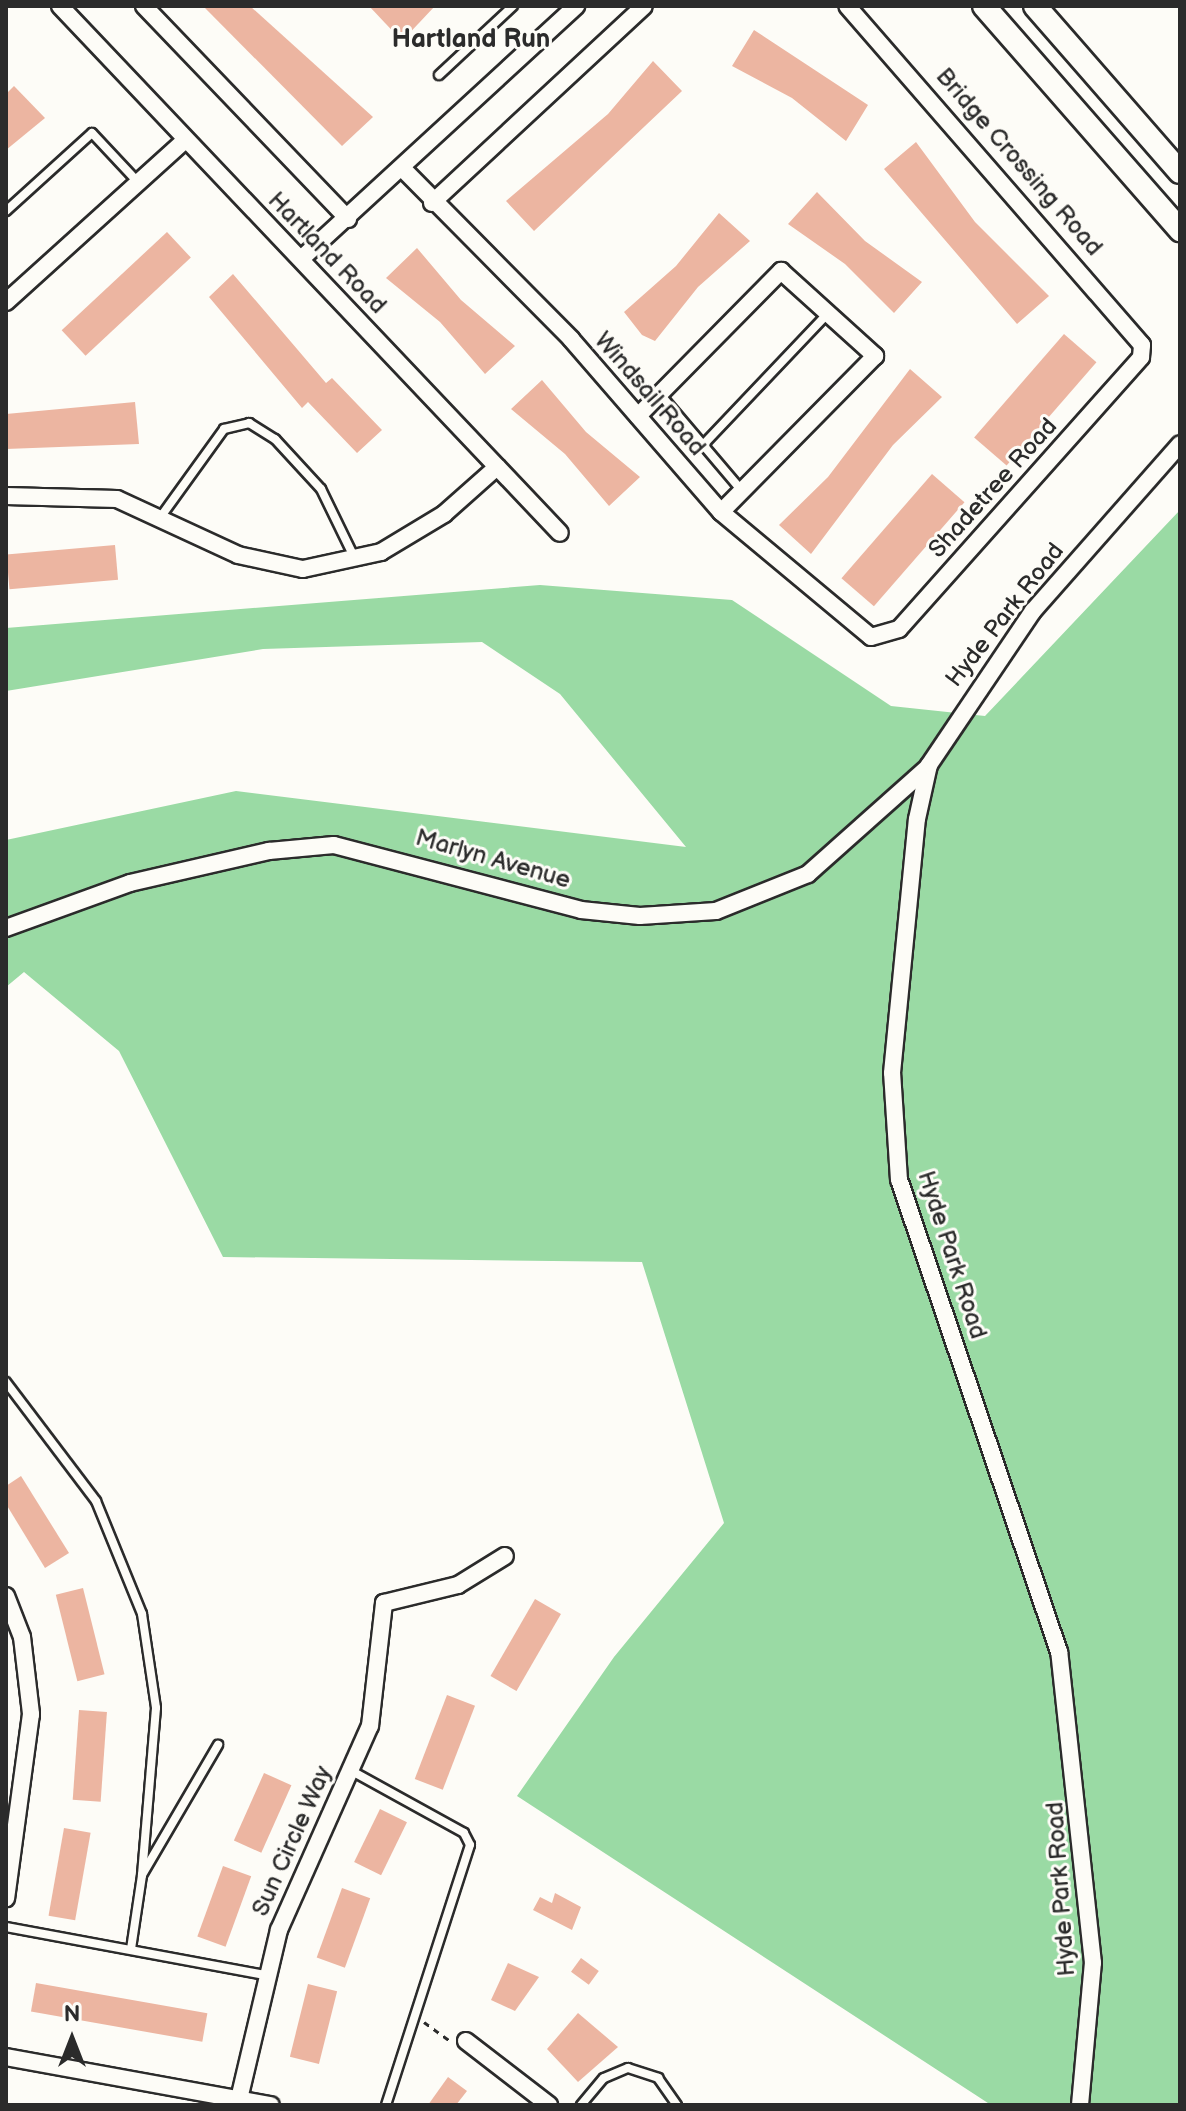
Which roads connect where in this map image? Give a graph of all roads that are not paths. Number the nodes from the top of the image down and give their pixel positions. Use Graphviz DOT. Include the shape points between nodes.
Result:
graph roads {
  1 [pos="60,6"];
  2 [pos="144,6"];
  3 [pos="513,6"];
  4 [pos="576,6"];
  5 [pos="847,6"];
  6 [pos="984,6"];
  7 [pos="1035,6"];
  8 [pos="632,9"];
  9 [pos="439,75"];
  10 [pos="185,140"];
  11 [pos="404,170"];
  12 [pos="1180,172"];
  13 [pos="136,180"];
  14 [pos="432,203"];
  15 [pos="6,211"];
  16 [pos="348,219"];
  17 [pos="1180,230"];
  18 [pos="301,259"];
  19 [pos="6,302"];
  20 [pos="828,313"];
  21 [pos="1141,357"];
  22 [pos="659,393"];
  23 [pos="638,416"];
  24 [pos="1180,444"];
  25 [pos="702,446"];
  26 [pos="497,467"];
  27 [pos="743,491"];
  28 [pos="6,496"];
  29 [pos="721,512"];
  30 [pos="162,515"];
  31 [pos="560,533"];
  32 [pos="355,559"];
  33 [pos="871,637"];
  34 [pos="929,765"];
  35 [pos="6,928"];
  36 [pos="6,1382"];
  37 [pos="505,1556"];
  38 [pos="6,1596"];
  39 [pos="218,1745"];
  40 [pos="349,1770"];
  41 [pos="142,1875"];
  42 [pos="6,1898"];
  43 [pos="6,1927"];
  44 [pos="131,1949"];
  45 [pos="264,1975"];
  46 [pos="466,2041"];
  47 [pos="6,2057"];
  48 [pos="239,2099"];
  49 [pos="271,2105"];
  50 [pos="386,2105"];
  51 [pos="549,2105"];
  52 [pos="581,2105"];
  53 [pos="677,2105"];
  54 [pos="1080,2105"];
  1 -- 10 [label="street, Hartland Road"];
  2 -- 16 [label="street"];
  3 -- 9 [label="lane"];
  4 -- 11 [label="street"];
  5 -- 21 [label="street, Bridge Crossing Road" via="1118,312"];
  6 -- 17 [label="main road"];
  7 -- 12 [label="main road"];
  8 -- 14 [label="street"];
  10 -- 13 [label="street"];
  10 -- 18 [label="street, Hartland Road"];
  11 -- 14 [label="street, Windsail Road"];
  11 -- 16 [label="street"];
  13 -- 15 [label="lane" via="92,133"];
  13 -- 19 [label="street"];
  14 -- 23 [label="street, Windsail Road"];
  16 -- 18 [label="street"];
  18 -- 26 [label="street, Hartland Road"];
  20 -- 22 [label="street" via="781,271"];
  20 -- 25 [label="lane"];
  20 -- 27 [label="street" via="875,356"];
  21 -- 33 [label="street, Shadetree Road" via="899,629"];
  22 -- 23 [label="street"];
  22 -- 25 [label="lane"];
  23 -- 29 [label="street, Windsail Road"];
  24 -- 34 [label="street, Hyde Park Road" via="1033,611"];
  25 -- 27 [label="lane"];
  26 -- 31 [label="street, Hartland Road"];
  26 -- 32 [label="street" via="444,514 381,552"];
  27 -- 29 [label="street"];
  28 -- 30 [label="street" via="89,494"];
  29 -- 33 [label="street, Windsail Road"];
  30 -- 32 [label="street" via="270,565 303,569"];
  30 -- 32 [label="lane" via="224,429 249,423 275,439 321,489"];
  34 -- 35 [label="street, Marlyn Avenue" via="808,874 716,911 640,916 581,910 334,845 269,851 130,883"];
  34 -- 54 [label="street, Hyde Park Road" via="914,842 891,1118 916,1235 1059,1652 1090,1897 1091,2010"];
  36 -- 41 [label="lane" via="96,1501 142,1614 156,1708"];
  37 -- 40 [label="street, Sun Circle Way" via="458,1585 384,1603 377,1698"];
  38 -- 42 [label="street" via="22,1637 31,1714"];
  39 -- 41 [label="lane"];
  40 -- 45 [label="street, Sun Circle Way"];
  40 -- 50 [label="lane" via="464,1833 470,1845"];
  41 -- 44 [label="lane"];
  43 -- 44 [label="lane"];
  44 -- 45 [label="lane"];
  45 -- 48 [label="street, Sun Circle Way"];
  46 -- 51 [label="street"];
  47 -- 48 [label="street"];
  48 -- 49 [label="street"];
  52 -- 53 [label="lane" via="604,2078 628,2068 658,2078"];
}
